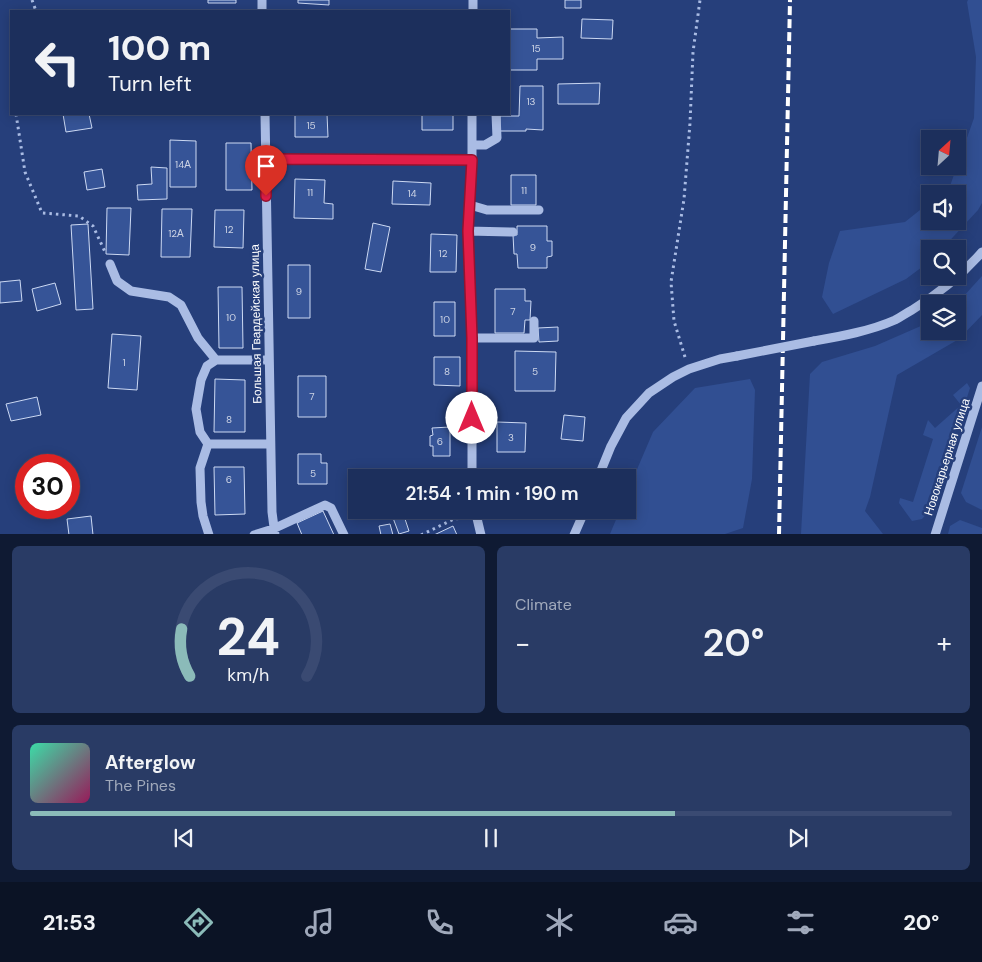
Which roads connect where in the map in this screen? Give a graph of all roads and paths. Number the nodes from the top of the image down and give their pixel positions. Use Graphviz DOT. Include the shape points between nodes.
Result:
graph roads {
  1 [pos="700,0"];
  2 [pos="16,115"];
  3 [pos="265,115"];
  4 [pos="472,115"];
  5 [pos="496,115"];
  6 [pos="472,145"];
  7 [pos="266,159"];
  8 [pos="472,160"];
  9 [pos="470,205"];
  10 [pos="539,210"];
  11 [pos="468,231"];
  12 [pos="513,232"];
  13 [pos="982,252"];
  14 [pos="110,264"];
  15 [pos="534,321"];
  16 [pos="472,338"];
  17 [pos="685,358"];
  18 [pos="216,360"];
  19 [pos="269,360"];
  20 [pos="982,386"];
  21 [pos="208,444"];
  22 [pos="270,444"];
  23 [pos="472,469"];
  24 [pos="602,469"];
  25 [pos="454,519"];
  26 [pos="477,519"];
  27 [pos="580,519"];
  28 [pos="274,532"];
  29 [pos="209,534"];
  30 [pos="254,534"];
  31 [pos="344,534"];
  32 [pos="421,534"];
  33 [pos="481,534"];
  34 [pos="574,534"];
  35 [pos="935,534"];
  1 -- 17 [label="path" via="684,199 671,282 674,321"];
  2 -- 14 [label="path" via="25,172 42,213 79,216 93,226"];
  3 -- 7 [label="street, Большая Гвардейская улица"];
  4 -- 6 [label="street"];
  5 -- 6 [label="street" via="497,138 485,145"];
  6 -- 8 [label="street"];
  7 -- 8 [label="street"];
  7 -- 19 [label="street, Большая Гвардейская улица"];
  8 -- 9 [label="street"];
  9 -- 10 [label="street" via="487,210"];
  9 -- 11 [label="street"];
  11 -- 12 [label="street"];
  11 -- 16 [label="street"];
  13 -- 24 [label="street, bridge" via="952,282 896,320 856,333 720,359 673,377 649,393 626,418"];
  14 -- 18 [label="street" via="117,281 131,291 169,297 181,305 198,338"];
  15 -- 16 [label="street" via="534,338"];
  16 -- 23 [label="street"];
  18 -- 19 [label="street"];
  18 -- 21 [label="street" via="207,366 201,380 196,409 200,432"];
  19 -- 22 [label="street, Большая Гвардейская улица"];
  20 -- 35 [label="street, Новокарьерная улица"];
  21 -- 22 [label="street"];
  21 -- 29 [label="street" via="200,468 201,502"];
  22 -- 28 [label="street, Большая Гвардейская улица"];
  25 -- 32 [label="path"];
  26 -- 33 [label="street"];
  27 -- 34 [label="street"];
  28 -- 30 [label="street"];
  28 -- 31 [label="street" via="326,505 331,508"];
}
